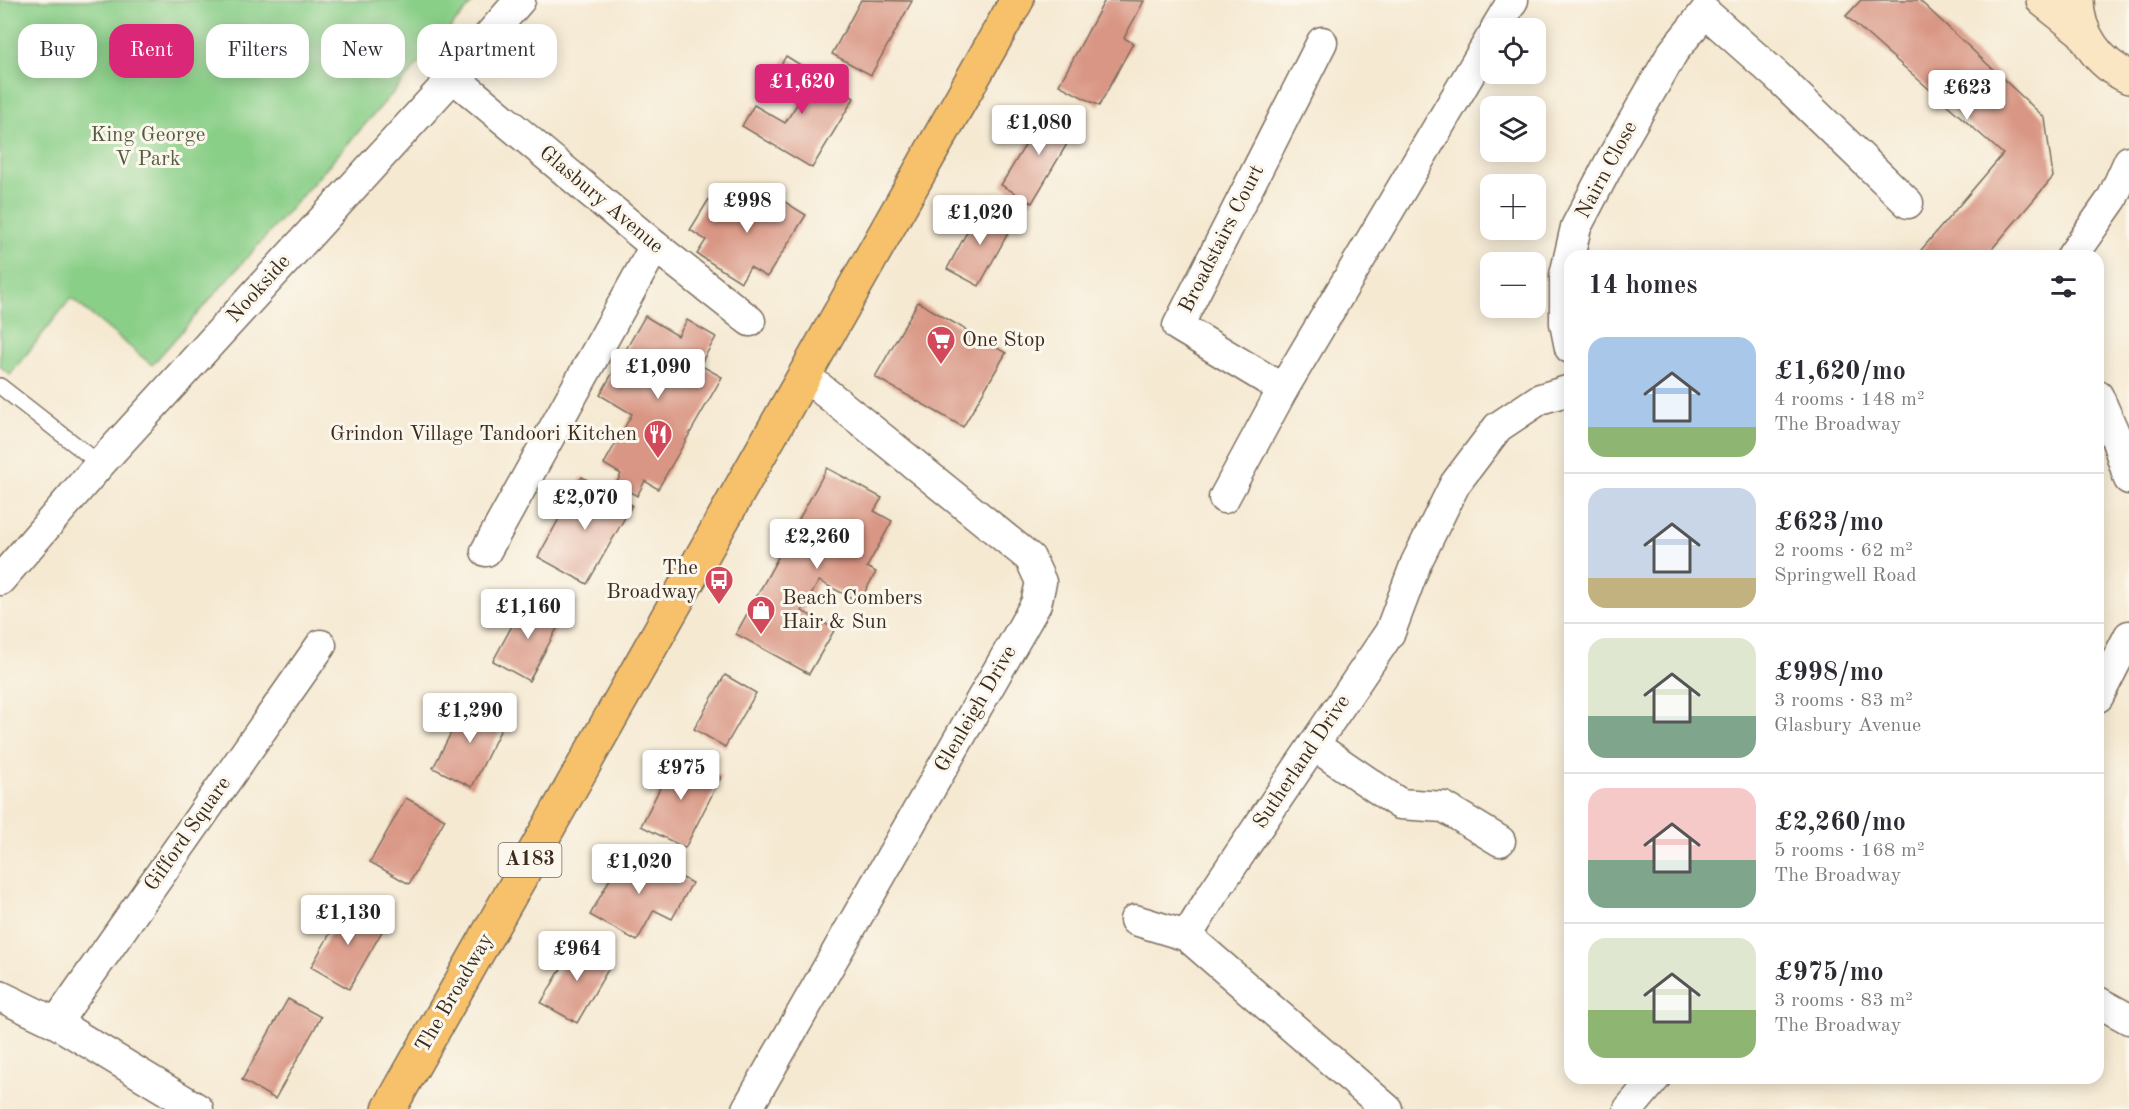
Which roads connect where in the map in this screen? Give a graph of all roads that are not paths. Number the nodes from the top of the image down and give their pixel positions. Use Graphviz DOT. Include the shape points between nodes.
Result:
graph roads {
  1 [pos="520,0"];
  2 [pos="1017,0"];
  3 [pos="1513,0"];
  4 [pos="2043,0"];
  5 [pos="2077,0"];
  6 [pos="1699,6"];
  7 [pos="1502,18"];
  8 [pos="499,24"];
  9 [pos="2083,32"];
  10 [pos="1322,42"];
  11 [pos="1480,57"];
  12 [pos="2129,77"];
  13 [pos="451,78"];
  14 [pos="455,78"];
  15 [pos="2129,161"];
  16 [pos="1908,203"];
  17 [pos="655,246"];
  18 [pos="1570,250"];
  19 [pos="2076,250"];
  20 [pos="750,321"];
  21 [pos="804,375"];
  22 [pos="0,386"];
  23 [pos="1283,389"];
  24 [pos="1564,392"];
  25 [pos="2104,410"];
  26 [pos="100,464"];
  27 [pos="2129,478"];
  28 [pos="1224,498"];
  29 [pos="486,551"];
  30 [pos="3,570"];
  31 [pos="2129,636"];
  32 [pos="321,645"];
  33 [pos="2104,685"];
  34 [pos="1314,746"];
  35 [pos="1500,842"];
  36 [pos="1136,920"];
  37 [pos="1187,936"];
  38 [pos="0,996"];
  39 [pos="2104,1005"];
  40 [pos="2129,1019"];
  41 [pos="56,1023"];
  42 [pos="1650,1084"];
  43 [pos="198,1109"];
  44 [pos="389,1109"];
  45 [pos="747,1109"];
  46 [pos="1387,1109"];
  47 [pos="1629,1109"];
  1 -- 8 [label="street, Nookside"];
  2 -- 21 [label="main road, The Broadway / A183"];
  3 -- 7 [label="street"];
  4 -- 9 [label="main road"];
  5 -- 9 [label="main road"];
  6 -- 16 [label="street, Nairn Close"];
  6 -- 18 [label="street, Nairn Close" via="1611,160 1576,227"];
  9 -- 12 [label="main road" via="2097,55"];
  10 -- 23 [label="street, Broadstairs Court" via="1178,326"];
  11 -- 23 [label="street"];
  13 -- 26 [label="street, Nookside"];
  14 -- 17 [label="street, Glasbury Avenue"];
  15 -- 19 [label="street" via="2112,199"];
  17 -- 20 [label="street, Glasbury Avenue"];
  17 -- 29 [label="street"];
  21 -- 44 [label="main road, The Broadway / A183"];
  21 -- 45 [label="street, Glenleigh Drive" via="1030,558 1041,582 1036,604"];
  22 -- 26 [label="lane"];
  23 -- 28 [label="street"];
  24 -- 34 [label="street, Sutherland Drive" via="1540,399 1498,427 1455,484 1416,563 1390,632"];
  25 -- 27 [label="street"];
  26 -- 30 [label="street, Nookside"];
  31 -- 33 [label="street"];
  32 -- 41 [label="street, Gifford Square"];
  34 -- 35 [label="street" via="1401,804 1444,807"];
  34 -- 37 [label="street, Sutherland Drive"];
  36 -- 37 [label="street"];
  37 -- 46 [label="street"];
  38 -- 41 [label="street"];
  39 -- 40 [label="street"];
  41 -- 43 [label="street"];
  42 -- 47 [label="street"];
}
